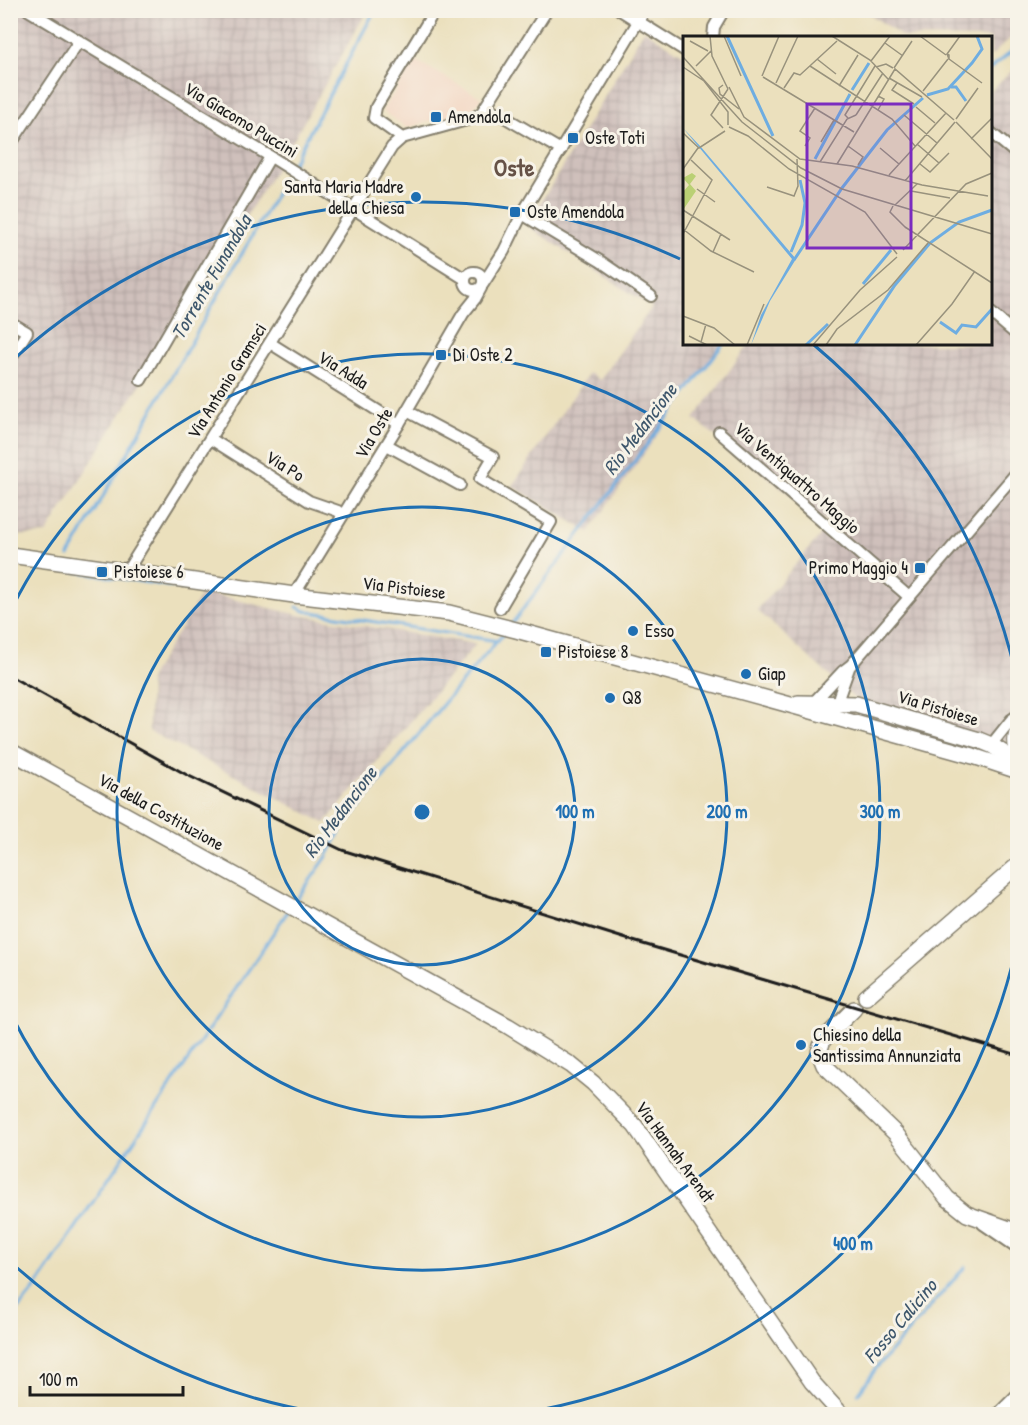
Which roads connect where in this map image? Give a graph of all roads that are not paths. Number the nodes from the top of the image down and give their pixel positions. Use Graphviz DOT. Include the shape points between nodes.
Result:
graph roads {
  1 [pos="435,10"];
  2 [pos="547,10"];
  3 [pos="620,10"];
  4 [pos="645,10"];
  5 [pos="724,10"];
  6 [pos="29,11"];
  7 [pos="638,22"];
  8 [pos="713,36"];
  9 [pos="79,41"];
  10 [pos="683,49"];
  11 [pos="487,106"];
  12 [pos="992,134"];
  13 [pos="402,138"];
  14 [pos="10,145"];
  15 [pos="561,150"];
  16 [pos="1017,155"];
  17 [pos="273,159"];
  18 [pos="354,209"];
  19 [pos="522,214"];
  20 [pos="509,238"];
  21 [pos="470,275"];
  22 [pos="482,286"];
  23 [pos="651,297"];
  24 [pos="992,314"];
  25 [pos="10,322"];
  26 [pos="1017,336"];
  27 [pos="270,343"];
  28 [pos="10,359"];
  29 [pos="141,380"];
  30 [pos="407,411"];
  31 [pos="399,424"];
  32 [pos="719,432"];
  33 [pos="211,439"];
  34 [pos="387,444"];
  35 [pos="1017,471"];
  36 [pos="460,485"];
  37 [pos="342,516"];
  38 [pos="10,555"];
  39 [pos="127,570"];
  40 [pos="294,595"];
  41 [pos="908,596"];
  42 [pos="500,608"];
  43 [pos="850,665"];
  44 [pos="783,703"];
  45 [pos="813,703"];
  46 [pos="843,705"];
  47 [pos="1017,715"];
  48 [pos="848,722"];
  49 [pos="1017,723"];
  50 [pos="991,745"];
  51 [pos="10,751"];
  52 [pos="973,756"];
  53 [pos="1017,760"];
  54 [pos="1017,771"];
  55 [pos="1017,865"];
  56 [pos="287,903"];
  57 [pos="867,997"];
  58 [pos="854,1009"];
  59 [pos="967,1214"];
  60 [pos="1017,1232"];
  61 [pos="1017,1248"];
  62 [pos="1017,1398"];
  63 [pos="841,1414"];
  64 [pos="1002,1414"];
  1 -- 13 [label="street" via="376,107 374,118"];
  2 -- 11 [label="street"];
  3 -- 7 [label="street"];
  4 -- 7 [label="street, Via Oste"];
  5 -- 8 [label="street"];
  6 -- 9 [label="street, Via Giacomo Puccini"];
  7 -- 10 [label="street"];
  7 -- 15 [label="street, Via Oste"];
  9 -- 14 [label="street"];
  9 -- 17 [label="street, Via Giacomo Puccini"];
  11 -- 13 [label="street" via="474,118"];
  11 -- 15 [label="street"];
  12 -- 16 [label="street"];
  13 -- 18 [label="street, Via Antonio Gramsci"];
  15 -- 19 [label="street, Via Oste"];
  17 -- 18 [label="street, Via Giacomo Puccini"];
  17 -- 29 [label="street"];
  18 -- 21 [label="street, Via Giacomo Puccini"];
  18 -- 27 [label="street, Via Antonio Gramsci"];
  19 -- 20 [label="street, Via Oste"];
  19 -- 23 [label="street"];
  20 -- 21 [label="street, Via Oste" via="488,264"];
  20 -- 22 [label="street, Via Oste"];
  21 -- 22 [label="street" via="482,276"];
  21 -- 22 [label="street" via="465,285 469,289 475,291"];
  22 -- 30 [label="street, Via Oste"];
  24 -- 26 [label="street"];
  25 -- 28 [label="street" via="27,332"];
  27 -- 31 [label="street, Via Adda"];
  27 -- 33 [label="street, Via Antonio Gramsci"];
  30 -- 31 [label="street, Via Oste"];
  30 -- 42 [label="street" via="493,457 480,479 551,522"];
  31 -- 34 [label="street, Via Oste"];
  32 -- 41 [label="street, Via Ventiquattro Maggio"];
  33 -- 37 [label="street, Via Po" via="309,501"];
  33 -- 39 [label="street, Via Antonio Gramsci"];
  34 -- 36 [label="street"];
  34 -- 37 [label="street, Via Oste"];
  35 -- 41 [label="street"];
  37 -- 40 [label="street, Via Oste"];
  38 -- 39 [label="street, Via Pistoiese"];
  39 -- 40 [label="street, Via Pistoiese"];
  40 -- 44 [label="street, Via Pistoiese" via="449,613"];
  41 -- 43 [label="street"];
  43 -- 45 [label="street"];
  43 -- 46 [label="street" via="839,696"];
  44 -- 45 [label="street, Via Pistoiese"];
  44 -- 48 [label="street, Via Pistoiese"];
  45 -- 46 [label="street, Via Pistoiese"];
  46 -- 48 [label="street" via="842,714"];
  46 -- 50 [label="street, Via Pistoiese" via="856,704"];
  47 -- 50 [label="street"];
  48 -- 52 [label="street, Via Pistoiese"];
  49 -- 53 [label="street" via="1012,746"];
  50 -- 52 [label="street" via="985,755"];
  50 -- 53 [label="street, Via Pistoiese"];
  51 -- 56 [label="street, Via della Costituzione"];
  52 -- 54 [label="street, Via Pistoiese"];
  55 -- 57 [label="street"];
  56 -- 63 [label="street, Via Hannah Arendt" via="544,1048 607,1096 636,1126 812,1382"];
  58 -- 59 [label="street" via="823,1040 819,1052 824,1065 896,1134 947,1198"];
  59 -- 60 [label="street"];
  59 -- 61 [label="street"];
  62 -- 64 [label="main road"];
}
